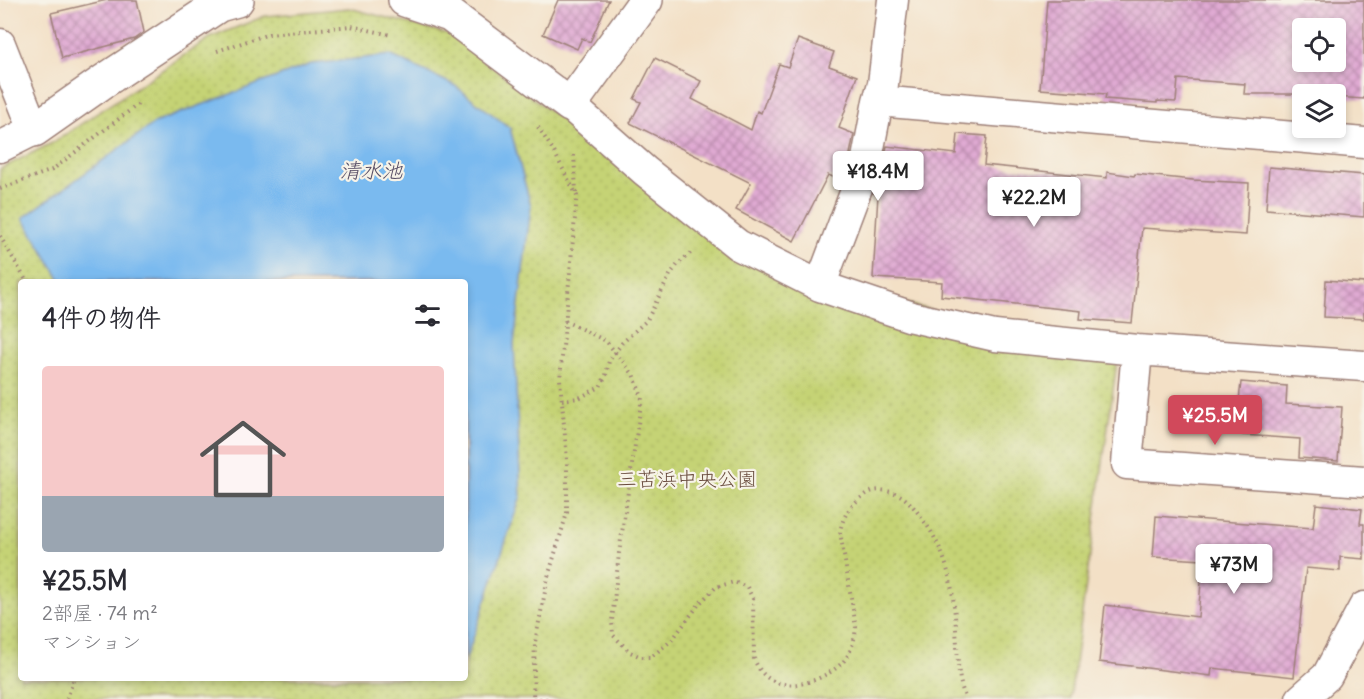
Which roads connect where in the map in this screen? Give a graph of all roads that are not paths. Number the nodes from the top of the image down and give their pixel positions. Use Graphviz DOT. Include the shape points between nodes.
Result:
graph roads {
  1 [pos="405,0"];
  2 [pos="646,0"];
  3 [pos="893,0"];
  4 [pos="225,2"];
  5 [pos="0,44"];
  6 [pos="878,101"];
  7 [pos="570,105"];
  8 [pos="34,130"];
  9 [pos="1364,143"];
  10 [pos="0,147"];
  11 [pos="820,286"];
  12 [pos="1137,350"];
  13 [pos="1364,366"];
  14 [pos="1364,481"];
  15 [pos="1364,607"];
  16 [pos="1301,699"];
  1 -- 7 [label="street" via="450,15"];
  2 -- 7 [label="street"];
  3 -- 6 [label="street"];
  4 -- 8 [label="street"];
  5 -- 8 [label="street"];
  6 -- 9 [label="street"];
  6 -- 11 [label="street" via="866,164"];
  7 -- 11 [label="street" via="738,245"];
  8 -- 10 [label="street"];
  11 -- 12 [label="street" via="912,316 995,336"];
  12 -- 13 [label="street"];
  12 -- 14 [label="street" via="1127,464"];
  15 -- 16 [label="street" via="1327,676"];
}
